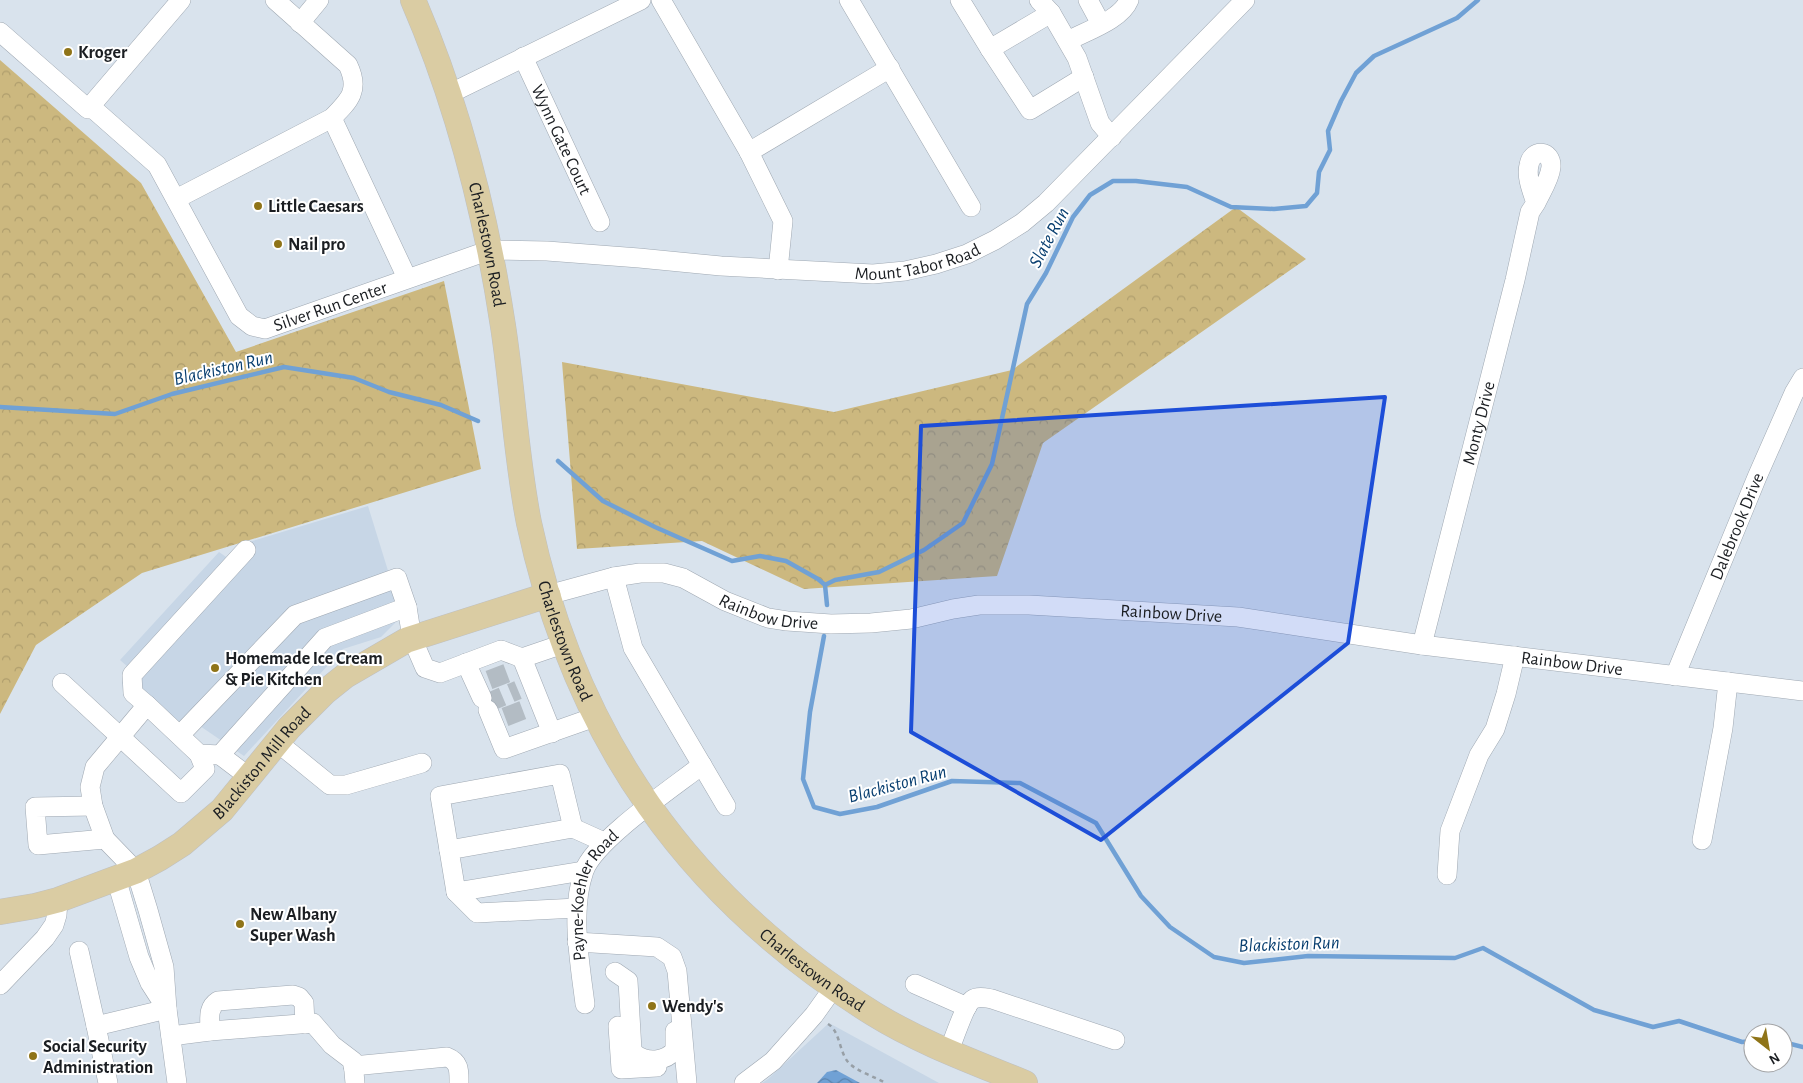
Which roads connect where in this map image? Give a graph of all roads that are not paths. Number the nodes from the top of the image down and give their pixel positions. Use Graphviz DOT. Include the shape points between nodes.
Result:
graph roads {
  1 [pos="181,0"];
  2 [pos="276,0"];
  3 [pos="319,0"];
  4 [pos="413,0"];
  5 [pos="641,0"];
  6 [pos="662,0"];
  7 [pos="849,0"];
  8 [pos="960,0"];
  9 [pos="1088,0"];
  10 [pos="1129,0"];
  11 [pos="1245,0"];
  12 [pos="1045,7"];
  13 [pos="300,23"];
  14 [pos="1102,24"];
  15 [pos="0,32"];
  16 [pos="1068,42"];
  17 [pos="990,49"];
  18 [pos="523,57"];
  19 [pos="890,68"];
  20 [pos="1084,77"];
  21 [pos="449,94"];
  22 [pos="89,107"];
  23 [pos="332,118"];
  24 [pos="1112,137"];
  25 [pos="749,152"];
  26 [pos="176,199"];
  27 [pos="1536,203"];
  28 [pos="971,207"];
  29 [pos="600,222"];
  30 [pos="490,250"];
  31 [pos="778,270"];
  32 [pos="406,278"];
  33 [pos="1803,378"];
  34 [pos="246,550"];
  35 [pos="614,577"];
  36 [pos="548,594"];
  37 [pos="407,608"];
  38 [pos="412,638"];
  39 [pos="563,644"];
  40 [pos="1422,645"];
  41 [pos="1515,656"];
  42 [pos="466,663"];
  43 [pos="521,674"];
  44 [pos="1675,676"];
  45 [pos="1728,682"];
  46 [pos="62,683"];
  47 [pos="1803,692"];
  48 [pos="147,705"];
  49 [pos="595,717"];
  50 [pos="552,733"];
  51 [pos="180,735"];
  52 [pos="119,738"];
  53 [pos="277,742"];
  54 [pos="199,754"];
  55 [pos="220,755"];
  56 [pos="422,763"];
  57 [pos="702,765"];
  58 [pos="249,777"];
  59 [pos="93,806"];
  60 [pos="649,806"];
  61 [pos="726,806"];
  62 [pos="573,828"];
  63 [pos="105,839"];
  64 [pos="1702,840"];
  65 [pos="604,842"];
  66 [pos="449,850"];
  67 [pos="583,872"];
  68 [pos="126,874"];
  69 [pos="1447,875"];
  70 [pos="456,892"];
  71 [pos="58,900"];
  72 [pos="577,908"];
  73 [pos="0,912"];
  74 [pos="577,942"];
  75 [pos="615,943"];
  76 [pos="79,951"];
  77 [pos="677,971"];
  78 [pos="615,972"];
  79 [pos="915,984"];
  80 [pos="0,985"];
  81 [pos="834,987"];
  82 [pos="585,1004"];
  83 [pos="967,1007"];
  84 [pos="167,1009"];
  85 [pos="305,1024"];
  86 [pos="96,1026"];
  87 [pos="210,1031"];
  88 [pos="171,1036"];
  89 [pos="1115,1040"];
  90 [pos="949,1052"];
  91 [pos="686,1074"];
  92 [pos="354,1075"];
  93 [pos="108,1083"];
  94 [pos="177,1083"];
  95 [pos="458,1083"];
  96 [pos="744,1083"];
  97 [pos="1025,1083"];
  1 -- 22 [label="street"];
  2 -- 13 [label="street"];
  3 -- 13 [label="street"];
  4 -- 21 [label="main road, Charlestown Road"];
  5 -- 18 [label="street"];
  6 -- 25 [label="street"];
  7 -- 19 [label="street"];
  8 -- 17 [label="street"];
  9 -- 14 [label="street"];
  10 -- 14 [label="street" via="1120,14"];
  11 -- 24 [label="street, Mount Tabor Road"];
  12 -- 16 [label="street"];
  12 -- 17 [label="street"];
  13 -- 23 [label="street" via="348,65 354,78 354,91"];
  14 -- 16 [label="street"];
  15 -- 22 [label="street, Silver Run Center"];
  16 -- 20 [label="street"];
  17 -- 20 [label="street" via="1030,110"];
  18 -- 21 [label="street"];
  18 -- 29 [label="street, Wynn Gate Court"];
  19 -- 25 [label="street"];
  19 -- 28 [label="street"];
  20 -- 24 [label="street" via="1100,123"];
  21 -- 30 [label="main road, Charlestown Road" via="468,156"];
  22 -- 26 [label="street, Silver Run Center" via="157,165"];
  23 -- 26 [label="street"];
  23 -- 32 [label="street, Silver Run Center"];
  24 -- 31 [label="street, Mount Tabor Road" via="1022,223 967,254 905,271 873,274"];
  25 -- 31 [label="street" via="783,221"];
  26 -- 32 [label="street, Silver Run Center" via="239,316 252,326 265,330"];
  27 -- 40 [label="street, Monty Drive" via="1530,212"];
  30 -- 31 [label="street, Mount Tabor Road" via="547,251"];
  30 -- 32 [label="street, Silver Run Center"];
  30 -- 36 [label="main road, Charlestown Road" via="504,327 529,524"];
  33 -- 44 [label="street, Dalebrook Drive" via="1757,477"];
  34 -- 48 [label="street" via="132,675 134,693"];
  35 -- 36 [label="street, Rainbow Drive"];
  35 -- 40 [label="street, Rainbow Drive" via="640,572 664,573 683,578 726,601 768,618 831,624 911,619 979,605 1029,605 1238,617"];
  35 -- 57 [label="street" via="633,648"];
  36 -- 38 [label="main road, Blackiston Mill Road"];
  36 -- 39 [label="main road, Charlestown Road"];
  37 -- 38 [label="street"];
  37 -- 51 [label="street" via="397,578 295,615"];
  37 -- 55 [label="street" via="325,638"];
  38 -- 42 [label="street" via="425,668 440,673"];
  38 -- 53 [label="main road, Blackiston Mill Road" via="345,676 306,709"];
  39 -- 43 [label="street"];
  39 -- 49 [label="main road, Charlestown Road"];
  40 -- 41 [label="street, Rainbow Drive"];
  41 -- 44 [label="street, Rainbow Drive"];
  41 -- 69 [label="street" via="1495,729 1479,755 1450,831"];
  42 -- 43 [label="street" via="501,650"];
  42 -- 50 [label="street" via="489,702 504,749"];
  43 -- 50 [label="street" via="533,706"];
  44 -- 45 [label="street, Rainbow Drive"];
  45 -- 47 [label="street, Rainbow Drive"];
  45 -- 64 [label="street" via="1724,728"];
  46 -- 52 [label="street"];
  48 -- 51 [label="street"];
  48 -- 52 [label="street"];
  49 -- 50 [label="street"];
  49 -- 60 [label="main road, Charlestown Road" via="621,765"];
  51 -- 54 [label="street"];
  52 -- 54 [label="street" via="181,793 205,769"];
  52 -- 59 [label="street" via="94,767 90,787"];
  53 -- 56 [label="street" via="330,785 346,785"];
  53 -- 58 [label="main road, Blackiston Mill Road"];
  54 -- 55 [label="street"];
  55 -- 58 [label="street"];
  57 -- 60 [label="street, Payne-Koehler Road"];
  57 -- 61 [label="street"];
  58 -- 68 [label="main road, Blackiston Mill Road" via="222,810 182,844"];
  59 -- 63 [label="street"];
  59 -- 63 [label="street" via="35,807 38,845"];
  60 -- 65 [label="street, Payne-Koehler Road"];
  60 -- 81 [label="main road, Charlestown Road" via="686,856 718,891 754,926"];
  62 -- 65 [label="street"];
  62 -- 66 [label="street"];
  62 -- 66 [label="street" via="560,774 440,796"];
  63 -- 68 [label="street"];
  65 -- 67 [label="street, Payne-Koehler Road"];
  66 -- 70 [label="street"];
  67 -- 70 [label="street"];
  67 -- 72 [label="street, Payne-Koehler Road"];
  68 -- 71 [label="main road, Blackiston Mill Road"];
  68 -- 84 [label="street" via="139,957 150,983"];
  70 -- 72 [label="street" via="477,913"];
  71 -- 73 [label="main road, Blackiston Mill Road"];
  71 -- 80 [label="street" via="54,925"];
  72 -- 74 [label="street, Payne-Koehler Road"];
  74 -- 75 [label="street"];
  74 -- 82 [label="street, Payne-Koehler Road"];
  75 -- 77 [label="street" via="657,947 672,957"];
  75 -- 78 [label="street"];
  76 -- 86 [label="street"];
  77 -- 78 [label="street" via="670,981 675,1050 662,1059 648,1060 632,1050 628,981"];
  77 -- 91 [label="street"];
  78 -- 91 [label="street" via="620,1069"];
  79 -- 83 [label="street"];
  81 -- 90 [label="main road, Charlestown Road" via="875,1015"];
  81 -- 96 [label="street" via="814,1015 772,1061"];
  83 -- 89 [label="street" via="976,998 992,998"];
  83 -- 90 [label="street"];
  84 -- 86 [label="street"];
  84 -- 88 [label="street"];
  85 -- 87 [label="street"];
  85 -- 87 [label="street" via="304,1003 293,995 218,1002 209,1011"];
  85 -- 92 [label="street" via="313,1023 332,1045 353,1061"];
  86 -- 93 [label="street"];
  87 -- 88 [label="street"];
  88 -- 94 [label="street"];
  90 -- 97 [label="main road, Charlestown Road"];
  92 -- 95 [label="street" via="447,1057 457,1063"];
}
